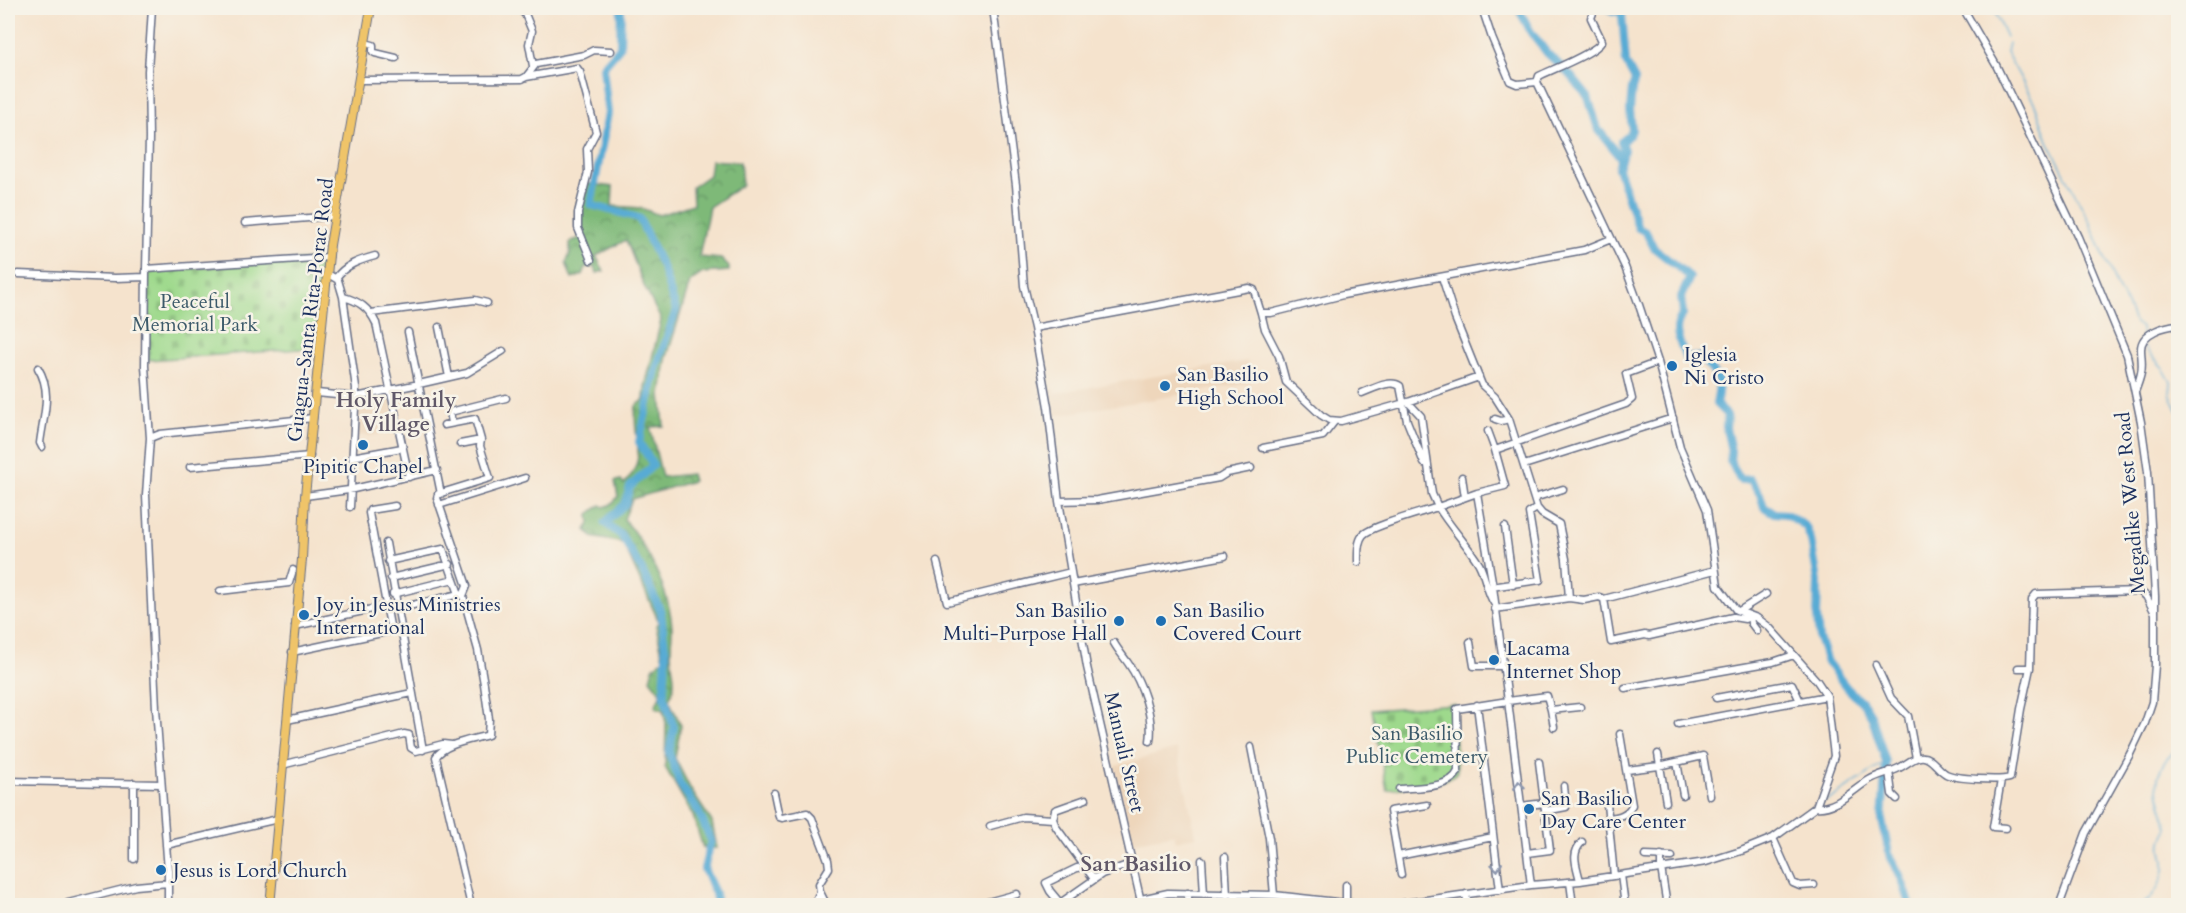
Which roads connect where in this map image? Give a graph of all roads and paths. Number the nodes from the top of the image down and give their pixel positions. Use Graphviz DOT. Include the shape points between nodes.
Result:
graph roads {
  1 [pos="152,8"];
  2 [pos="371,8"];
  3 [pos="518,8"];
  4 [pos="993,8"];
  5 [pos="1482,8"];
  6 [pos="1595,8"];
  7 [pos="1963,8"];
  8 [pos="365,43"];
  9 [pos="611,51"];
  10 [pos="396,58"];
  11 [pos="533,66"];
  12 [pos="526,77"];
  13 [pos="359,80"];
  14 [pos="1537,82"];
  15 [pos="335,216"];
  16 [pos="245,223"];
  17 [pos="1611,239"];
  18 [pos="375,256"];
  19 [pos="329,257"];
  20 [pos="591,260"];
  21 [pos="146,269"];
  22 [pos="18,274"];
  23 [pos="327,274"];
  24 [pos="146,277"];
  25 [pos="1442,277"];
  26 [pos="336,278"];
  27 [pos="344,297"];
  28 [pos="487,303"];
  29 [pos="371,313"];
  30 [pos="1261,313"];
  31 [pos="2178,325"];
  32 [pos="439,327"];
  33 [pos="1034,328"];
  34 [pos="408,332"];
  35 [pos="503,351"];
  36 [pos="1658,362"];
  37 [pos="38,368"];
  38 [pos="449,377"];
  39 [pos="1479,377"];
  40 [pos="419,384"];
  41 [pos="390,390"];
  42 [pos="2135,392"];
  43 [pos="317,393"];
  44 [pos="1362,393"];
  45 [pos="356,397"];
  46 [pos="506,398"];
  47 [pos="1406,402"];
  48 [pos="314,418"];
  49 [pos="1673,418"];
  50 [pos="1495,419"];
  51 [pos="1509,419"];
  52 [pos="1334,422"];
  53 [pos="452,423"];
  54 [pos="444,425"];
  55 [pos="1488,432"];
  56 [pos="150,438"];
  57 [pos="481,440"];
  58 [pos="1517,442"];
  59 [pos="460,444"];
  60 [pos="42,447"];
  61 [pos="402,448"];
  62 [pos="1263,448"];
  63 [pos="1495,450"];
  64 [pos="310,456"];
  65 [pos="352,457"];
  66 [pos="1524,465"];
  67 [pos="190,466"];
  68 [pos="1251,468"];
  69 [pos="437,470"];
  70 [pos="1428,473"];
  71 [pos="410,477"];
  72 [pos="1462,477"];
  73 [pos="525,478"];
  74 [pos="1563,489"];
  75 [pos="349,490"];
  76 [pos="1477,493"];
  77 [pos="441,494"];
  78 [pos="305,496"];
  79 [pos="1465,498"];
  80 [pos="1534,498"];
  81 [pos="1059,501"];
  82 [pos="439,505"];
  83 [pos="395,506"];
  84 [pos="350,507"];
  85 [pos="1438,507"];
  86 [pos="1537,508"];
  87 [pos="1505,527"];
  88 [pos="386,543"];
  89 [pos="1225,556"];
  90 [pos="388,561"];
  91 [pos="938,562"];
  92 [pos="1358,562"];
  93 [pos="450,564"];
  94 [pos="293,570"];
  95 [pos="1715,570"];
  96 [pos="1071,572"];
  97 [pos="391,578"];
  98 [pos="454,579"];
  99 [pos="1073,584"];
  100 [pos="1514,585"];
  101 [pos="1490,587"];
  102 [pos="220,591"];
  103 [pos="393,594"];
  104 [pos="1766,594"];
  105 [pos="1569,598"];
  106 [pos="1604,599"];
  107 [pos="386,606"];
  108 [pos="1495,607"];
  109 [pos="396,609"];
  110 [pos="1739,611"];
  111 [pos="2155,614"];
  112 [pos="1750,616"];
  113 [pos="295,626"];
  114 [pos="1757,632"];
  115 [pos="1470,642"];
  116 [pos="1114,643"];
  117 [pos="1786,646"];
  118 [pos="292,652"];
  119 [pos="1794,655"];
  120 [pos="1779,660"];
  121 [pos="1876,665"];
  122 [pos="1503,666"];
  123 [pos="2018,668"];
  124 [pos="2030,668"];
  125 [pos="1625,688"];
  126 [pos="412,693"];
  127 [pos="1827,696"];
  128 [pos="1716,698"];
  129 [pos="1508,701"];
  130 [pos="1800,701"];
  131 [pos="1477,705"];
  132 [pos="1580,707"];
  133 [pos="1551,710"];
  134 [pos="286,720"];
  135 [pos="1678,724"];
  136 [pos="1554,727"];
  137 [pos="1620,734"];
  138 [pos="1150,741"];
  139 [pos="453,745"];
  140 [pos="436,746"];
  141 [pos="1251,747"];
  142 [pos="423,750"];
  143 [pos="441,752"];
  144 [pos="1658,754"];
  145 [pos="1916,758"];
  146 [pos="1539,762"];
  147 [pos="1677,762"];
  148 [pos="282,765"];
  149 [pos="1659,766"];
  150 [pos="1627,770"];
  151 [pos="1888,772"];
  152 [pos="2001,780"];
  153 [pos="8,782"];
  154 [pos="134,783"];
  155 [pos="161,784"];
  156 [pos="1564,786"];
  157 [pos="1399,789"];
  158 [pos="774,793"];
  159 [pos="1683,795"];
  160 [pos="1710,795"];
  161 [pos="1086,799"];
  162 [pos="1897,799"];
  163 [pos="1666,802"];
  164 [pos="1607,804"];
  165 [pos="1427,805"];
  166 [pos="1521,806"];
  167 [pos="1544,807"];
  168 [pos="1816,807"];
  169 [pos="1608,818"];
  170 [pos="278,819"];
  171 [pos="1053,819"];
  172 [pos="990,826"];
  173 [pos="2006,828"];
  174 [pos="1493,837"];
  175 [pos="1773,838"];
  176 [pos="1581,842"];
  177 [pos="166,845"];
  178 [pos="1527,853"];
  179 [pos="1398,856"];
  180 [pos="1645,856"];
  181 [pos="1661,856"];
  182 [pos="1225,857"];
  183 [pos="1672,857"];
  184 [pos="134,859"];
  185 [pos="1202,860"];
  186 [pos="1134,863"];
  187 [pos="1660,866"];
  188 [pos="1084,867"];
  189 [pos="1616,873"];
  190 [pos="1401,874"];
  191 [pos="1094,879"];
  192 [pos="1579,879"];
  193 [pos="1570,882"];
  194 [pos="168,883"];
  195 [pos="1346,885"];
  196 [pos="1531,885"];
  197 [pos="1814,885"];
  198 [pos="1500,890"];
  199 [pos="820,892"];
  200 [pos="1188,893"];
  201 [pos="1017,894"];
  202 [pos="1204,894"];
  203 [pos="1466,894"];
  204 [pos="1227,895"];
  205 [pos="1235,895"];
  206 [pos="1274,895"];
  207 [pos="1454,897"];
  208 [pos="1142,902"];
  209 [pos="1346,903"];
  210 [pos="1430,903"];
  211 [pos="1058,904"];
  212 [pos="56,906"];
  213 [pos="168,906"];
  214 [pos="270,906"];
  215 [pos="471,906"];
  216 [pos="814,906"];
  217 [pos="827,906"];
  218 [pos="973,906"];
  219 [pos="1188,906"];
  220 [pos="1236,906"];
  221 [pos="1455,906"];
  222 [pos="1468,906"];
  223 [pos="1573,906"];
  224 [pos="1625,906"];
  225 [pos="1667,906"];
  226 [pos="2059,906"];
  1 -- 21 [label="street"];
  2 -- 8 [label="main road, Guagua-Santa Rita-Porac Road"];
  3 -- 11 [label="street" via="532,31 529,44"];
  4 -- 33 [label="street, Manuali Street" via="1016,185 1024,286"];
  5 -- 14 [label="street" via="1510,81"];
  6 -- 14 [label="street" via="1591,18 1602,40 1600,45 1539,76"];
  7 -- 42 [label="street, Megadike West Road" via="1996,65 2078,237 2127,355"];
  8 -- 10 [label="street" via="373,45 375,53"];
  8 -- 13 [label="main road, Guagua-Santa Rita-Porac Road"];
  9 -- 11 [label="street" via="594,50"];
  11 -- 12 [label="street"];
  12 -- 13 [label="street"];
  12 -- 20 [label="street" via="573,68 580,72 596,132 587,149 588,172 578,213 578,228"];
  13 -- 15 [label="main road, Guagua-Santa Rita-Porac Road"];
  14 -- 17 [label="street"];
  15 -- 16 [label="street"];
  15 -- 19 [label="main road, Guagua-Santa Rita-Porac Road"];
  17 -- 25 [label="street" via="1584,250"];
  17 -- 36 [label="street" via="1628,274"];
  18 -- 26 [label="street" via="341,270"];
  19 -- 21 [label="street"];
  19 -- 23 [label="main road, Guagua-Santa Rita-Porac Road"];
  21 -- 24 [label="street"];
  22 -- 24 [label="street"];
  23 -- 26 [label="street"];
  23 -- 43 [label="main road, Guagua-Santa Rita-Porac Road"];
  24 -- 56 [label="street" via="145,366"];
  25 -- 30 [label="street"];
  25 -- 39 [label="street"];
  26 -- 27 [label="street"];
  27 -- 29 [label="street"];
  27 -- 45 [label="street"];
  28 -- 29 [label="street" via="475,300"];
  29 -- 41 [label="street" via="378,328"];
  30 -- 33 [label="street" via="1254,290 1249,288"];
  30 -- 52 [label="street" via="1286,382"];
  31 -- 42 [label="street" via="2167,326 2144,340"];
  32 -- 38 [label="street"];
  33 -- 81 [label="street, Manuali Street"];
  34 -- 40 [label="street"];
  35 -- 38 [label="street" via="474,369"];
  36 -- 49 [label="street"];
  36 -- 58 [label="street" via="1626,374 1630,402"];
  37 -- 60 [label="street" via="46,391"];
  38 -- 40 [label="street"];
  39 -- 47 [label="street"];
  39 -- 51 [label="street"];
  40 -- 41 [label="street"];
  40 -- 69 [label="street"];
  41 -- 45 [label="street"];
  41 -- 61 [label="street"];
  42 -- 111 [label="street, Megadike West Road" via="2148,472"];
  43 -- 45 [label="street"];
  43 -- 48 [label="main road, Guagua-Santa Rita-Porac Road"];
  44 -- 47 [label="street" via="1394,383 1401,388"];
  45 -- 65 [label="street"];
  46 -- 53 [label="street" via="450,412"];
  47 -- 52 [label="street"];
  47 -- 70 [label="street" via="1407,421"];
  47 -- 70 [label="street" via="1421,416"];
  48 -- 56 [label="street"];
  48 -- 64 [label="main road, Guagua-Santa Rita-Porac Road"];
  49 -- 66 [label="street"];
  49 -- 95 [label="street" via="1680,447 1706,507"];
  50 -- 51 [label="street"];
  51 -- 58 [label="street"];
  52 -- 62 [label="street" via="1323,436"];
  53 -- 54 [label="street"];
  53 -- 57 [label="street" via="476,419"];
  55 -- 63 [label="street"];
  56 -- 155 [label="street" via="146,495"];
  57 -- 59 [label="street"];
  57 -- 77 [label="street" via="490,478"];
  58 -- 63 [label="street"];
  58 -- 66 [label="street"];
  61 -- 65 [label="street"];
  61 -- 71 [label="street"];
  63 -- 76 [label="street" via="1505,486"];
  64 -- 67 [label="street"];
  64 -- 78 [label="main road, Guagua-Santa Rita-Porac Road"];
  65 -- 75 [label="street"];
  66 -- 80 [label="street"];
  68 -- 81 [label="street" via="1219,478 1097,500"];
  69 -- 71 [label="street"];
  69 -- 77 [label="street"];
  70 -- 85 [label="street"];
  71 -- 75 [label="street"];
  72 -- 79 [label="street"];
  73 -- 82 [label="street"];
  74 -- 80 [label="street"];
  75 -- 78 [label="street"];
  75 -- 84 [label="street"];
  76 -- 79 [label="street"];
  76 -- 101 [label="street"];
  77 -- 82 [label="street" via="437,495"];
  78 -- 113 [label="main road, Guagua-Santa Rita-Porac Road"];
  79 -- 85 [label="street"];
  80 -- 86 [label="street"];
  81 -- 96 [label="street, Manuali Street"];
  82 -- 139 [label="street" via="467,585 463,596 478,650 489,719 488,735"];
  83 -- 107 [label="street" via="369,513"];
  85 -- 92 [label="street" via="1367,532 1359,542"];
  85 -- 101 [label="street" via="1478,563"];
  86 -- 100 [label="street" via="1529,513 1540,579"];
  86 -- 105 [label="street" via="1559,524"];
  87 -- 100 [label="street"];
  88 -- 90 [label="street"];
  89 -- 99 [label="street"];
  90 -- 93 [label="street" via="442,549"];
  90 -- 97 [label="street"];
  91 -- 96 [label="street" via="947,602"];
  93 -- 97 [label="street"];
  93 -- 98 [label="street"];
  94 -- 102 [label="street" via="290,583"];
  95 -- 106 [label="street"];
  95 -- 110 [label="street" via="1720,590"];
  96 -- 99 [label="street, Manuali Street"];
  97 -- 103 [label="street"];
  98 -- 103 [label="street"];
  98 -- 109 [label="street" via="458,596"];
  99 -- 186 [label="street, Manuali Street" via="1084,649"];
  100 -- 101 [label="street"];
  101 -- 108 [label="street"];
  103 -- 109 [label="street"];
  104 -- 110 [label="street"];
  105 -- 106 [label="street"];
  105 -- 108 [label="street"];
  106 -- 112 [label="street" via="1611,642"];
  107 -- 113 [label="street"];
  107 -- 118 [label="street" via="391,631"];
  108 -- 122 [label="street"];
  109 -- 126 [label="street"];
  110 -- 112 [label="street"];
  111 -- 124 [label="street" via="2139,591 2036,594 2032,599"];
  111 -- 226 [label="street, Megadike West Road" via="2154,690 2149,713 2085,833"];
  112 -- 114 [label="street"];
  112 -- 117 [label="street" via="1765,624"];
  113 -- 118 [label="main road, Guagua-Santa Rita-Porac Road"];
  115 -- 122 [label="street" via="1474,666"];
  116 -- 138 [label="street" via="1138,681 1149,710"];
  117 -- 119 [label="street"];
  117 -- 120 [label="street"];
  118 -- 134 [label="main road, Guagua-Santa Rita-Porac Road"];
  119 -- 120 [label="street"];
  119 -- 127 [label="street"];
  120 -- 125 [label="street"];
  121 -- 145 [label="street" via="1891,698 1908,716"];
  122 -- 129 [label="street"];
  123 -- 124 [label="street"];
  124 -- 152 [label="street" via="2013,774"];
  126 -- 134 [label="street"];
  126 -- 142 [label="street"];
  127 -- 130 [label="street"];
  127 -- 168 [label="street" via="1834,756"];
  128 -- 130 [label="street" via="1792,684"];
  129 -- 131 [label="street"];
  129 -- 133 [label="street" via="1547,696"];
  166 -- 129 [label="street, one-way"];
  130 -- 135 [label="street"];
  131 -- 157 [label="street" via="1455,711 1458,771 1454,778"];
  131 -- 174 [label="street"];
  132 -- 133 [label="street"];
  133 -- 136 [label="street"];
  134 -- 148 [label="main road, Guagua-Santa Rita-Porac Road"];
  137 -- 150 [label="street"];
  139 -- 140 [label="street"];
  139 -- 143 [label="street"];
  140 -- 142 [label="street"];
  140 -- 143 [label="street"];
  141 -- 206 [label="street" via="1269,838"];
  142 -- 148 [label="street" via="413,750 409,735 404,734"];
  143 -- 215 [label="street" via="436,758"];
  144 -- 149 [label="street"];
  145 -- 151 [label="street"];
  145 -- 152 [label="street" via="1927,757 1954,777"];
  146 -- 167 [label="street"];
  147 -- 149 [label="street"];
  147 -- 159 [label="street"];
  147 -- 160 [label="street" via="1704,756"];
  148 -- 170 [label="main road, Guagua-Santa Rita-Porac Road"];
  149 -- 150 [label="street"];
  149 -- 163 [label="street"];
  150 -- 169 [label="street" via="1631,808 1622,816"];
  151 -- 162 [label="street" via="1892,794"];
  151 -- 168 [label="street" via="1829,807"];
  152 -- 173 [label="street" via="1994,827"];
  153 -- 154 [label="street"];
  154 -- 155 [label="street"];
  154 -- 184 [label="street"];
  155 -- 177 [label="street"];
  156 -- 167 [label="street" via="1566,807"];
  158 -- 199 [label="street" via="779,817 807,813 812,818 829,868 819,885"];
  161 -- 171 [label="street" via="1055,810"];
  164 -- 169 [label="street"];
  165 -- 179 [label="street" via="1390,811"];
  166 -- 167 [label="street"];
  166 -- 178 [label="street"];
  167 -- 178 [label="street" via="1550,850"];
  168 -- 175 [label="street"];
  169 -- 189 [label="street"];
  170 -- 177 [label="street"];
  170 -- 214 [label="main road, Guagua-Santa Rita-Porac Road"];
  171 -- 172 [label="street" via="1023,817"];
  171 -- 188 [label="street"];
  174 -- 179 [label="street"];
  174 -- 198 [label="street, one-way"];
  175 -- 187 [label="street" via="1719,858"];
  175 -- 197 [label="street" via="1793,883"];
  176 -- 192 [label="street" via="1574,855"];
  177 -- 194 [label="street"];
  178 -- 196 [label="street"];
  179 -- 190 [label="street"];
  180 -- 181 [label="street"];
  181 -- 183 [label="street"];
  181 -- 187 [label="street"];
  182 -- 204 [label="street"];
  185 -- 202 [label="street"];
  186 -- 191 [label="street"];
  186 -- 208 [label="street, Manuali Street"];
  187 -- 189 [label="street"];
  187 -- 225 [label="street"];
  188 -- 191 [label="street"];
  188 -- 211 [label="street" via="1047,883"];
  189 -- 192 [label="street"];
  189 -- 224 [label="street"];
  191 -- 211 [label="street"];
  192 -- 193 [label="street"];
  193 -- 196 [label="street"];
  193 -- 223 [label="street"];
  194 -- 212 [label="street" via="136,886"];
  194 -- 213 [label="street"];
  195 -- 209 [label="street"];
  196 -- 198 [label="street"];
  198 -- 203 [label="street"];
  199 -- 216 [label="street"];
  199 -- 217 [label="street"];
  200 -- 202 [label="street"];
  200 -- 208 [label="street" via="1161,893"];
  200 -- 219 [label="street"];
  201 -- 218 [label="street"];
  202 -- 204 [label="street"];
  203 -- 207 [label="street"];
  203 -- 222 [label="street"];
  204 -- 205 [label="street"];
  205 -- 206 [label="street"];
  205 -- 220 [label="street"];
  206 -- 209 [label="street"];
  207 -- 210 [label="street"];
  207 -- 221 [label="street"];
  209 -- 210 [label="street"];
}
